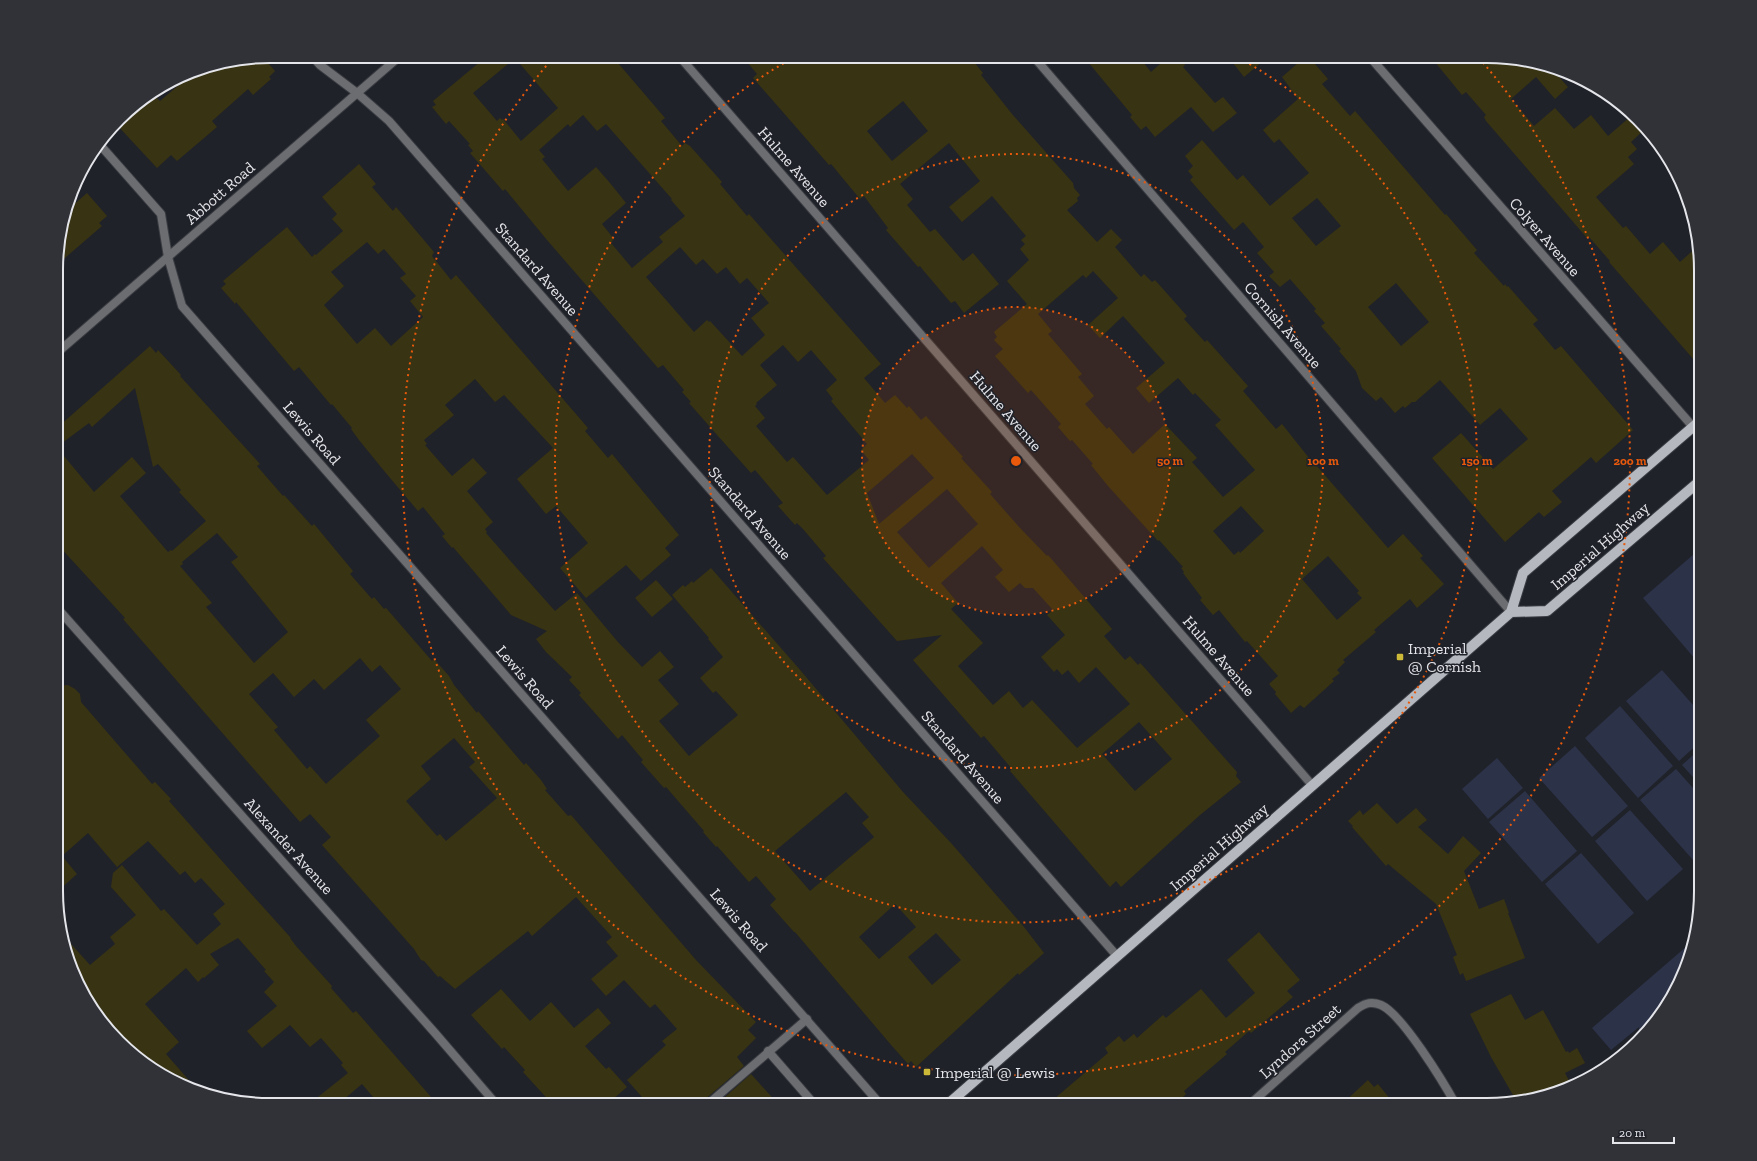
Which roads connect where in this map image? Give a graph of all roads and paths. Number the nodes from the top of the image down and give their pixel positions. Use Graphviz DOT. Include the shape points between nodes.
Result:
graph roads {
  1 [pos="318,63"];
  2 [pos="392,63"];
  3 [pos="685,63"];
  4 [pos="1039,63"];
  5 [pos="1374,63"];
  6 [pos="357,93"];
  7 [pos="103,148"];
  8 [pos="168,257"];
  9 [pos="63,348"];
  10 [pos="1693,427"];
  11 [pos="1694,486"];
  12 [pos="1511,612"];
  13 [pos="63,615"];
  14 [pos="1312,785"];
  15 [pos="1117,956"];
  16 [pos="807,1019"];
  17 [pos="768,1051"];
  18 [pos="490,1098"];
  19 [pos="715,1098"];
  20 [pos="809,1098"];
  21 [pos="874,1098"];
  22 [pos="955,1098"];
  23 [pos="1257,1098"];
  24 [pos="1452,1098"];
  1 -- 6 [label="street, Standard Avenue"];
  2 -- 6 [label="street, Abbott Road"];
  3 -- 14 [label="street, Hulme Avenue"];
  4 -- 12 [label="street, Cornish Avenue"];
  5 -- 10 [label="street, Colyer Avenue"];
  6 -- 8 [label="street, Abbott Road"];
  6 -- 15 [label="street, Standard Avenue" via="389,121"];
  7 -- 8 [label="street, Lewis Road" via="161,214"];
  8 -- 9 [label="street, Abbott Road"];
  8 -- 16 [label="street, Lewis Road" via="182,306"];
  10 -- 12 [label="main road, Imperial Highway" via="1523,573"];
  11 -- 12 [label="main road, Imperial Highway" via="1548,611"];
  12 -- 14 [label="main road, Imperial Highway"];
  13 -- 18 [label="street, Alexander Avenue"];
  14 -- 15 [label="main road, Imperial Highway"];
  15 -- 22 [label="main road, Imperial Highway"];
  16 -- 17 [label="street"];
  16 -- 21 [label="street, Lewis Road"];
  17 -- 19 [label="street"];
  17 -- 20 [label="street"];
  23 -- 24 [label="street, Lyndora Street" via="1358,1008 1372,1002 1388,1009 1404,1026 1443,1080"];
}
